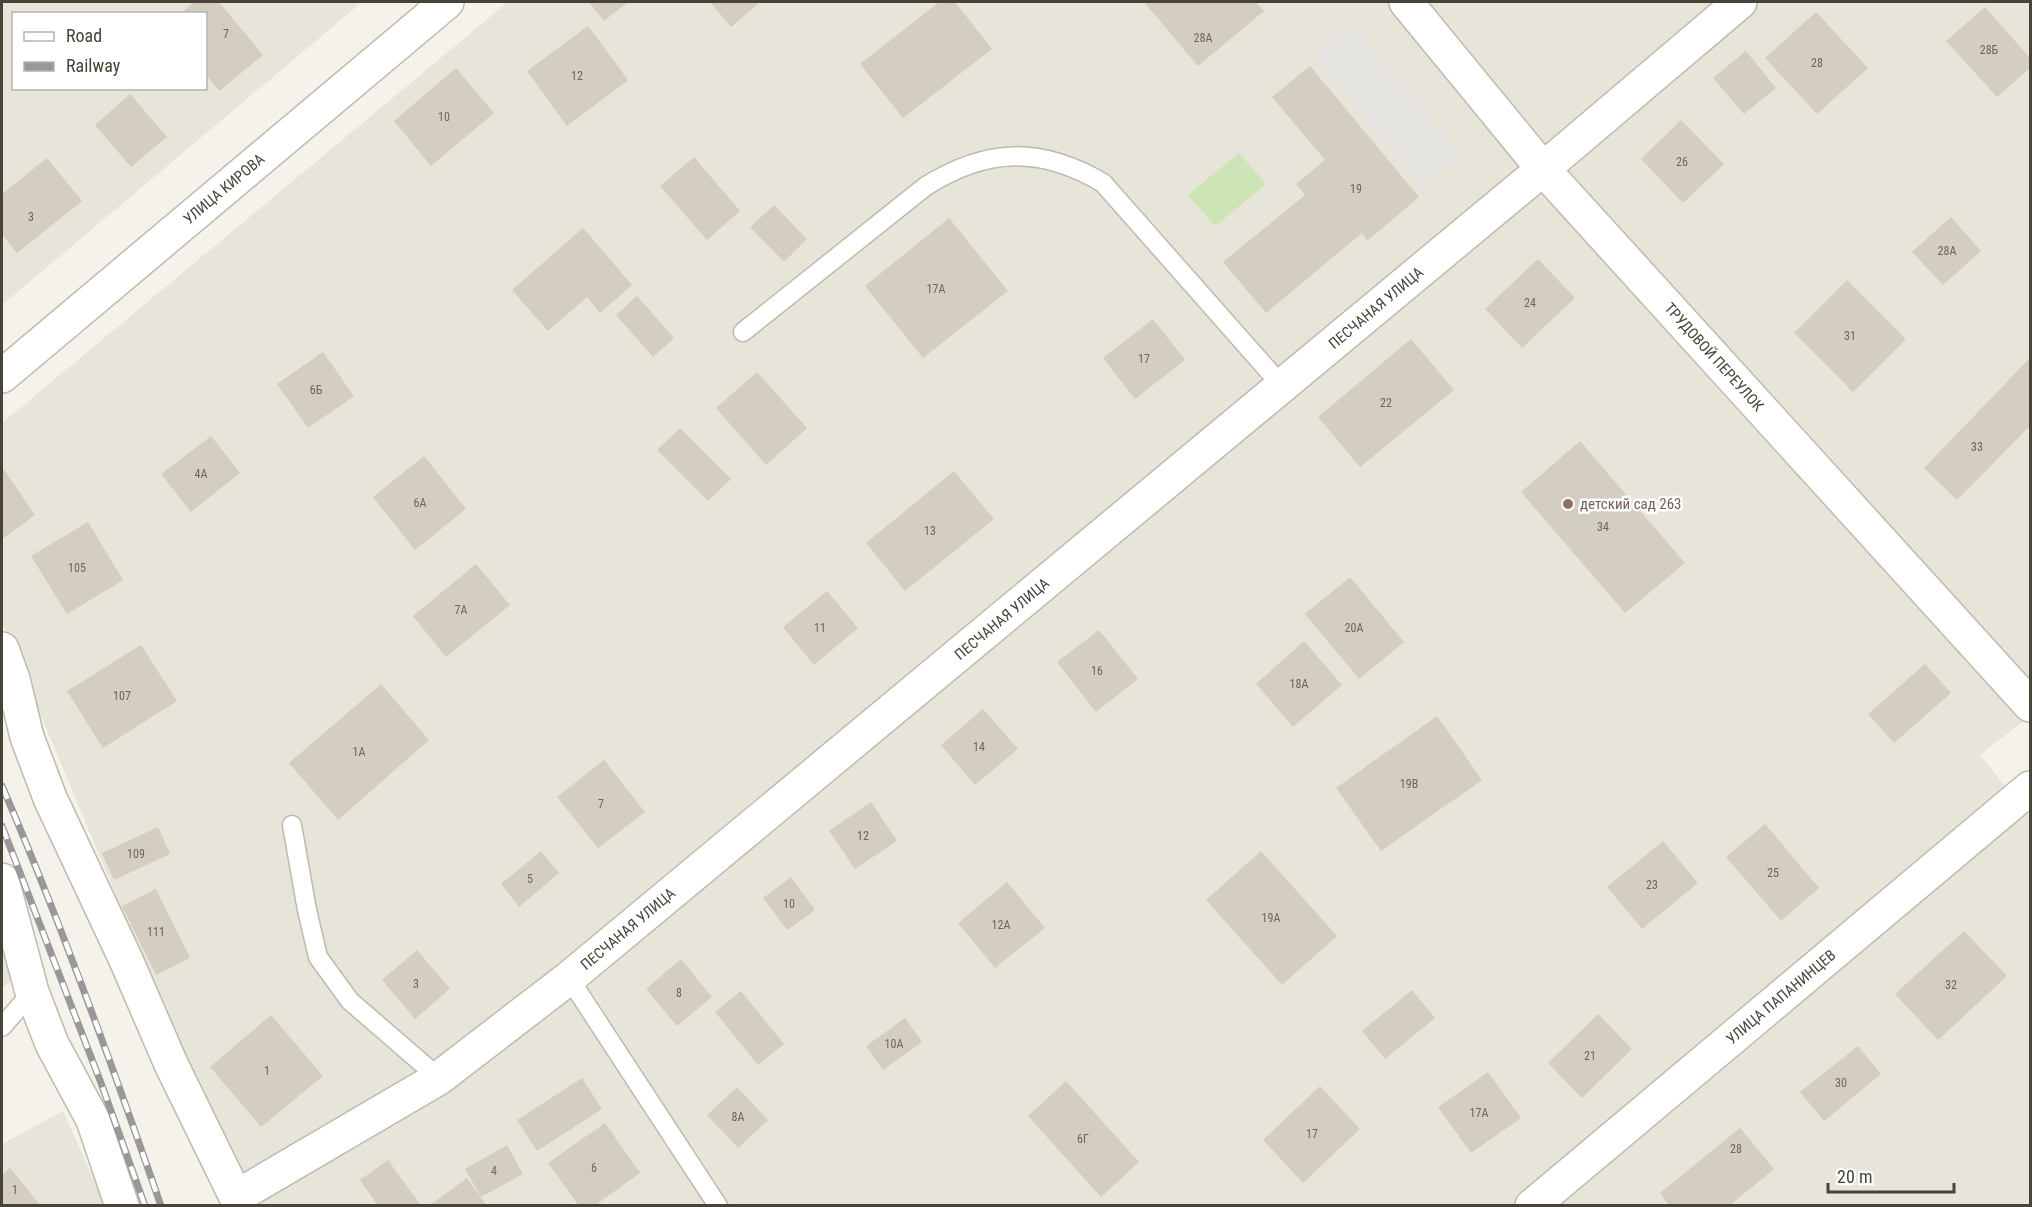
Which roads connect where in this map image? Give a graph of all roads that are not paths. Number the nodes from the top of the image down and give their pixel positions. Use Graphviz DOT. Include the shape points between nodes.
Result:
graph roads {
  1 [pos="447,2"];
  2 [pos="1406,2"];
  3 [pos="1740,2"];
  4 [pos="1543,169"];
  5 [pos="743,332"];
  6 [pos="2,376"];
  7 [pos="1282,386"];
  8 [pos="2,649"];
  9 [pos="2031,705"];
  10 [pos="2031,788"];
  11 [pos="292,825"];
  12 [pos="2,880"];
  13 [pos="568,978"];
  14 [pos="32,992"];
  15 [pos="2,1027"];
  16 [pos="439,1078"];
  17 [pos="236,1202"];
  18 [pos="122,1206"];
  19 [pos="718,1206"];
  20 [pos="1532,1206"];
  1 -- 6 [label="street, УЛИЦА КИРОВА"];
  2 -- 4 [label="street, ТРУДОВОЙ ПЕРЕУЛОК"];
  3 -- 4 [label="street, ПЕСЧАНАЯ УЛИЦА"];
  4 -- 7 [label="street, ПЕСЧАНАЯ УЛИЦА"];
  4 -- 9 [label="street, ТРУДОВОЙ ПЕРЕУЛОК"];
  5 -- 7 [label="lane" via="948,172 978,161 1014,156 1049,159 1103,183"];
  7 -- 13 [label="street, ПЕСЧАНАЯ УЛИЦА"];
  8 -- 17 [label="street" via="27,737 50,798"];
  10 -- 20 [label="street, УЛИЦА ПАПАНИНЦЕВ"];
  11 -- 16 [label="lane" via="318,957 350,1001"];
  12 -- 14 [label="street"];
  13 -- 16 [label="street, ПЕСЧАНАЯ УЛИЦА"];
  13 -- 19 [label="lane"];
  14 -- 15 [label="lane"];
  14 -- 18 [label="street" via="52,1044 93,1120"];
  16 -- 17 [label="street, ПЕСЧАНАЯ УЛИЦА"];
}
